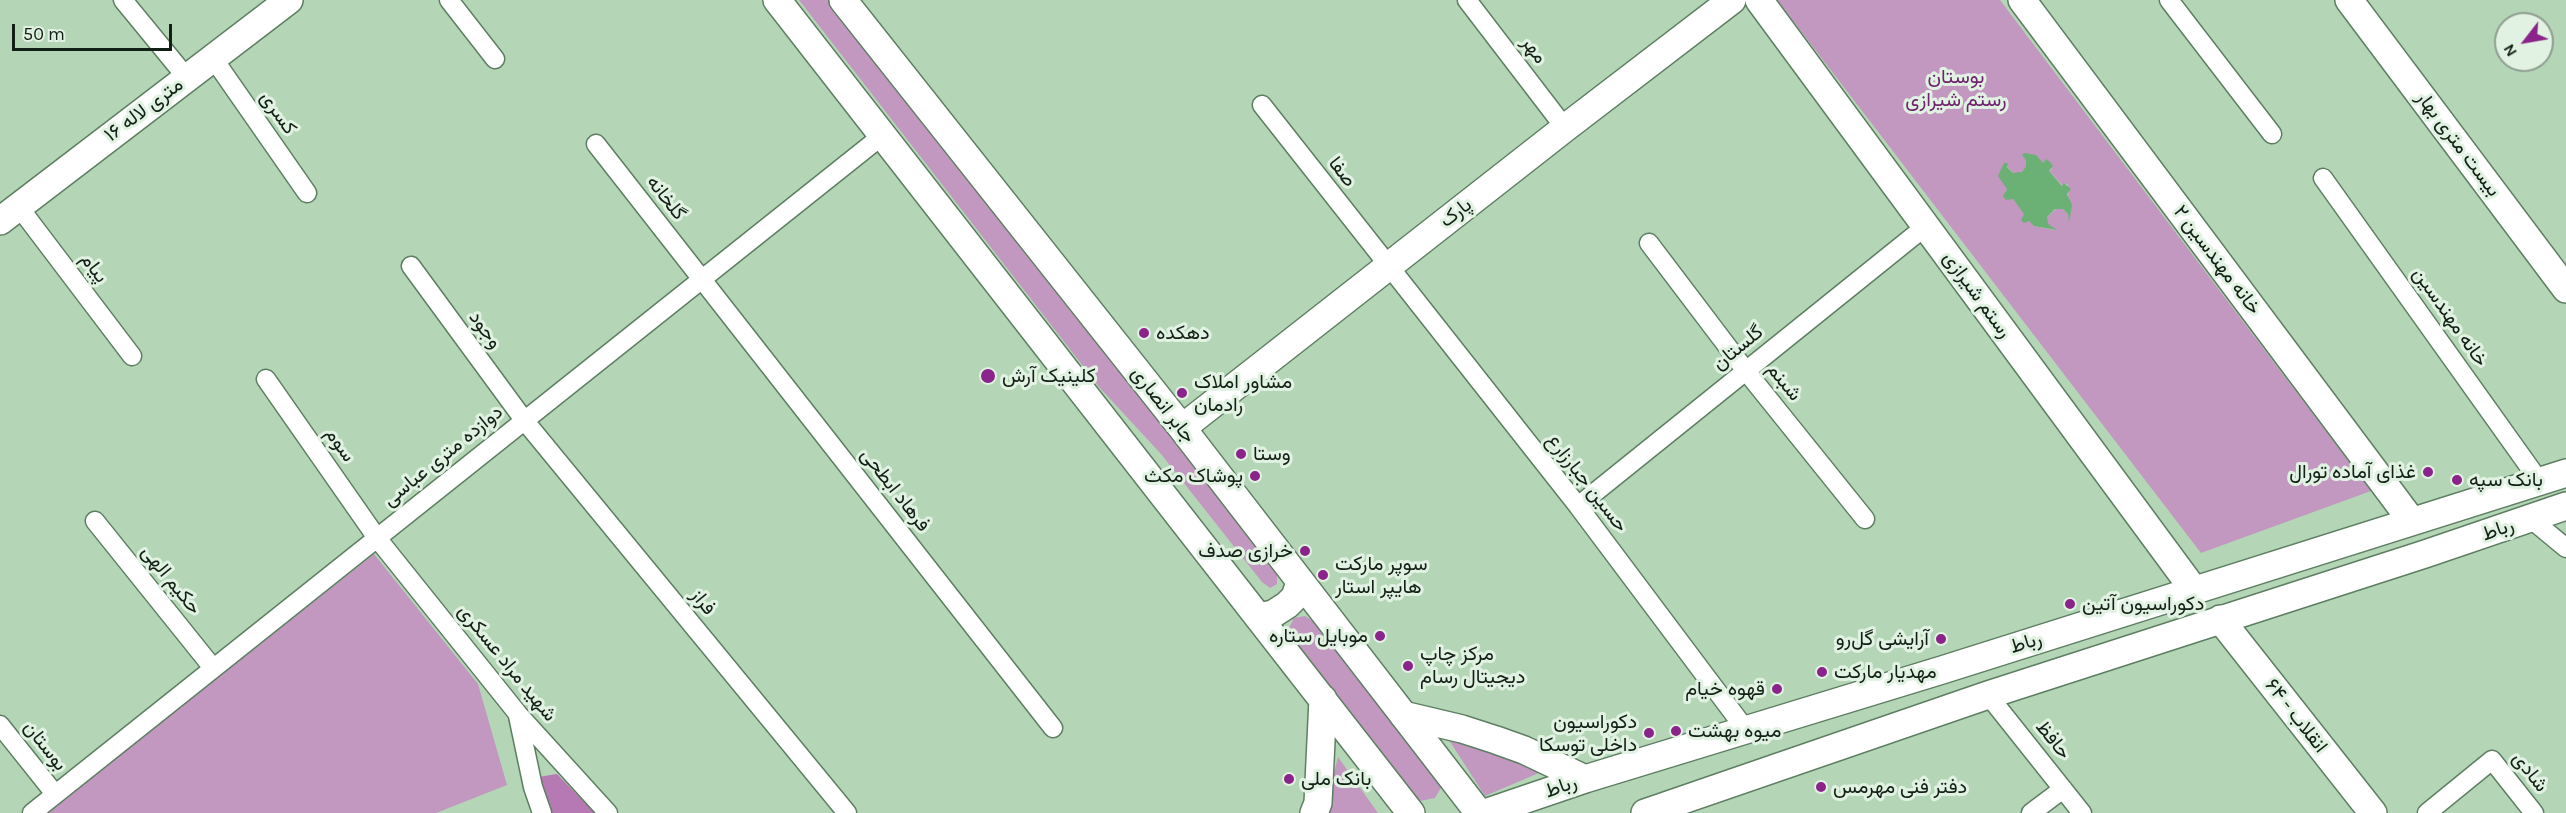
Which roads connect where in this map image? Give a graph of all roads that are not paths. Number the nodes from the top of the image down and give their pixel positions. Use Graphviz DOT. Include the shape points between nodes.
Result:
graph roads {
  1 [pos="123,0"];
  2 [pos="290,0"];
  3 [pos="449,0"];
  4 [pos="777,0"];
  5 [pos="843,0"];
  6 [pos="1467,0"];
  7 [pos="1732,0"];
  8 [pos="1759,0"];
  9 [pos="2022,0"];
  10 [pos="2169,0"];
  11 [pos="2349,0"];
  12 [pos="213,58"];
  13 [pos="495,59"];
  14 [pos="187,78"];
  15 [pos="1262,105"];
  16 [pos="1565,128"];
  17 [pos="2272,134"];
  18 [pos="883,135"];
  19 [pos="596,144"];
  20 [pos="2323,178"];
  21 [pos="307,193"];
  22 [pos="6,215"];
  23 [pos="1926,226"];
  24 [pos="1649,243"];
  25 [pos="411,266"];
  26 [pos="1388,267"];
  27 [pos="701,280"];
  28 [pos="2566,289"];
  29 [pos="132,356"];
  30 [pos="1746,371"];
  31 [pos="266,379"];
  32 [pos="524,420"];
  33 [pos="1182,428"];
  34 [pos="2566,473"];
  35 [pos="2540,482"];
  36 [pos="1578,506"];
  37 [pos="2566,506"];
  38 [pos="1864,519"];
  39 [pos="2531,519"];
  40 [pos="2411,520"];
  41 [pos="95,521"];
  42 [pos="377,537"];
  43 [pos="2566,548"];
  44 [pos="1300,582"];
  45 [pos="2194,590"];
  46 [pos="1259,617"];
  47 [pos="2220,619"];
  48 [pos="213,668"];
  49 [pos="1988,695"];
  50 [pos="1323,699"];
  51 [pos="518,714"];
  52 [pos="1403,715"];
  53 [pos="0,725"];
  54 [pos="1053,728"];
  55 [pos="1746,730"];
  56 [pos="1586,779"];
  57 [pos="2063,789"];
  58 [pos="55,794"];
  59 [pos="1680,805"];
  60 [pos="32,813"];
  61 [pos="542,813"];
  62 [pos="608,813"];
  63 [pos="847,813"];
  64 [pos="1314,813"];
  65 [pos="1411,813"];
  66 [pos="1479,813"];
  67 [pos="1485,813"];
  68 [pos="1645,813"];
  69 [pos="2031,813"];
  70 [pos="2082,813"];
  71 [pos="2373,813"];
  72 [pos="2427,813"];
  73 [pos="2534,813"];
  1 -- 14 [label="street"];
  2 -- 12 [label="main road, ۱۶ متری لاله"];
  3 -- 13 [label="street"];
  4 -- 18 [label="main road"];
  5 -- 33 [label="main road, جابر انصاری"];
  6 -- 16 [label="street, مهر"];
  7 -- 16 [label="main road, پارک"];
  8 -- 23 [label="main road, رستم شیرازی"];
  9 -- 40 [label="main road, خانه مهندسین ۲"];
  10 -- 17 [label="street"];
  11 -- 28 [label="main road, بیست متری بهار"];
  12 -- 14 [label="main road, ۱۶ متری لاله"];
  12 -- 21 [label="street, کسری"];
  14 -- 22 [label="main road, ۱۶ متری لاله"];
  15 -- 26 [label="street, صفا"];
  16 -- 26 [label="main road, پارک"];
  18 -- 27 [label="street, دوازده متری عباسی"];
  18 -- 46 [label="main road"];
  19 -- 27 [label="street, گلخانه"];
  20 -- 35 [label="street, خانه مهندسین"];
  22 -- 29 [label="street, پیام"];
  23 -- 30 [label="street, گلستان"];
  23 -- 45 [label="main road, رستم شیرازی"];
  24 -- 30 [label="street, شبنم"];
  25 -- 32 [label="street, وجود"];
  26 -- 33 [label="main road, پارک"];
  26 -- 36 [label="street, حسین جبارزارع"];
  27 -- 32 [label="street, دوازده متری عباسی"];
  27 -- 54 [label="street, فرهاد ابطحی"];
  30 -- 36 [label="street, گلستان"];
  30 -- 38 [label="street, شبنم"];
  31 -- 42 [label="street, سوم"];
  32 -- 42 [label="street, دوازده متری عباسی"];
  32 -- 63 [label="street, فراز"];
  33 -- 44 [label="main road, جابر انصاری"];
  34 -- 35 [label="main road, رباط"];
  35 -- 40 [label="main road, رباط"];
  36 -- 55 [label="street, حسین جبارزارع"];
  37 -- 39 [label="main road, رباط"];
  39 -- 43 [label="street"];
  39 -- 47 [label="main road, رباط"];
  40 -- 45 [label="main road, رباط"];
  41 -- 48 [label="street, حکیم الهی"];
  42 -- 48 [label="street, دوازده متری عباسی"];
  42 -- 51 [label="street, شهید مراد عسکری"];
  44 -- 46 [label="main road" via="1296,597 1287,605"];
  44 -- 52 [label="main road, جابر انصاری"];
  45 -- 55 [label="main road, رباط"];
  46 -- 50 [label="main road"];
  47 -- 49 [label="main road, رباط"];
  47 -- 71 [label="main road, انقلاب - ۶۴"];
  48 -- 58 [label="street, دوازده متری عباسی"];
  49 -- 57 [label="street, حافظ"];
  49 -- 59 [label="main road, رباط"];
  50 -- 64 [label="main road" via="1318,803"];
  50 -- 65 [label="main road"];
  51 -- 61 [label="street"];
  51 -- 62 [label="street, شهید مراد عسکری"];
  52 -- 56 [label="main road" via="1496,740"];
  52 -- 66 [label="main road, جابر انصاری"];
  53 -- 58 [label="street, بوستان"];
  55 -- 56 [label="main road, رباط"];
  56 -- 67 [label="main road, رباط"];
  57 -- 69 [label="street"];
  57 -- 70 [label="street, حافظ"];
  58 -- 60 [label="street, دوازده متری عباسی"];
  59 -- 68 [label="main road, رباط"];
  72 -- 73 [label="street, شادی" via="2492,760"];
}
